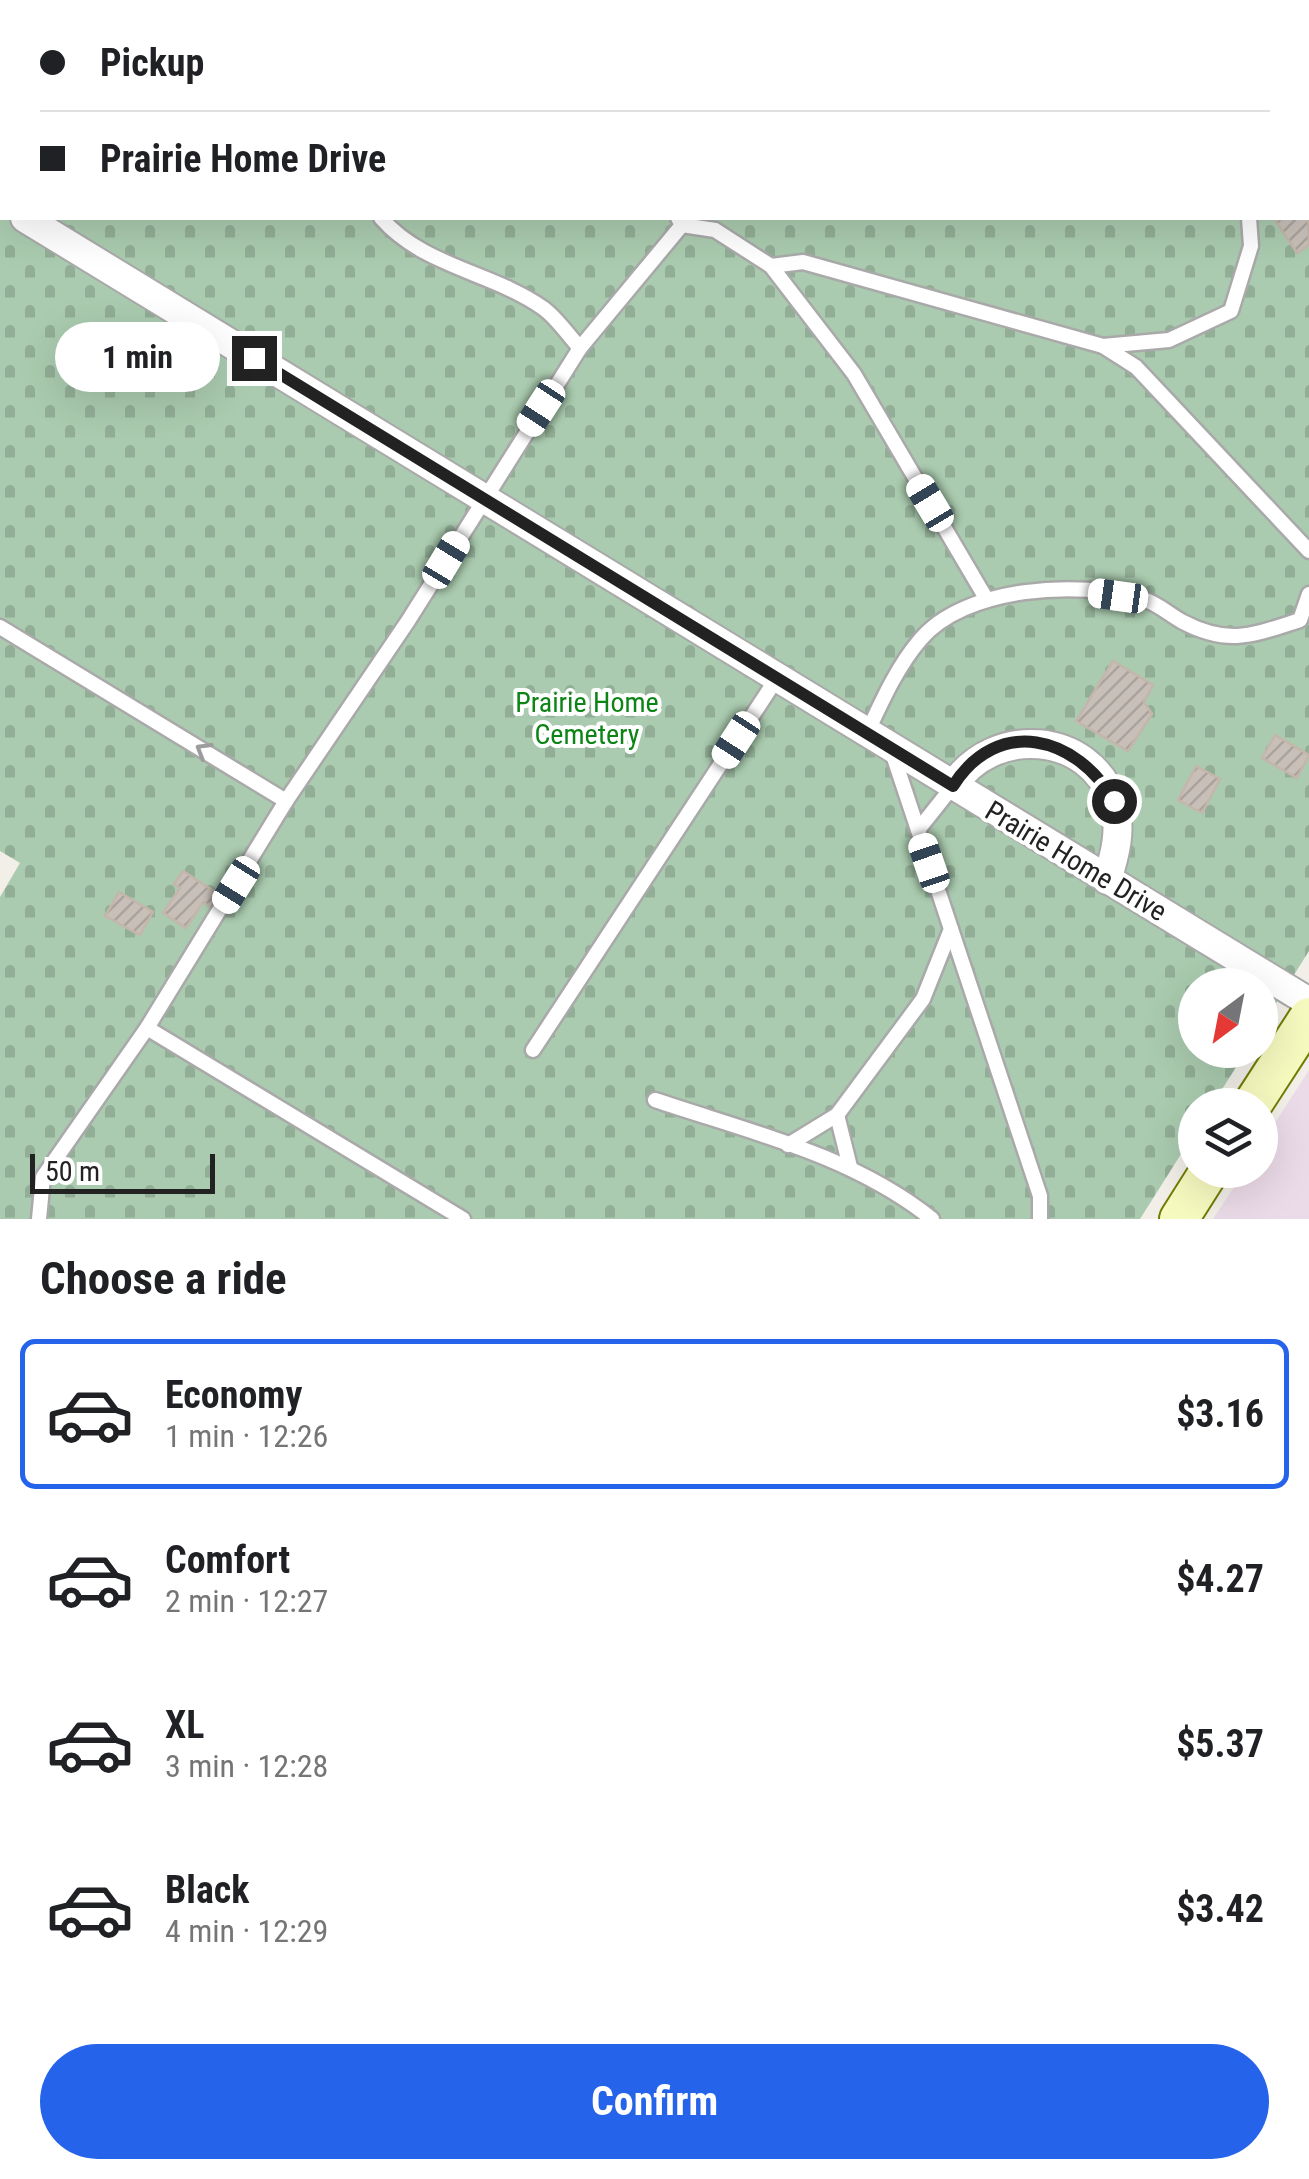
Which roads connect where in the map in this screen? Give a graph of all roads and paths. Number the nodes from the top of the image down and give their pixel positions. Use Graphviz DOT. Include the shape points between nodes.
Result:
graph roads {
  1 [pos="28,220"];
  2 [pos="385,220"];
  3 [pos="1249,220"];
  4 [pos="680,221"];
  5 [pos="719,224"];
  6 [pos="771,266"];
  7 [pos="1103,346"];
  8 [pos="580,348"];
  9 [pos="483,498"];
  10 [pos="1309,551"];
  11 [pos="1309,594"];
  12 [pos="988,600"];
  13 [pos="0,627"];
  14 [pos="777,678"];
  15 [pos="879,740"];
  16 [pos="953,786"];
  17 [pos="286,801"];
  18 [pos="918,830"];
  19 [pos="1107,880"];
  20 [pos="951,928"];
  21 [pos="1309,1002"];
  22 [pos="1309,1017"];
  23 [pos="146,1028"];
  24 [pos="533,1050"];
  25 [pos="1263,1088"];
  26 [pos="655,1100"];
  27 [pos="837,1114"];
  28 [pos="788,1146"];
  29 [pos="850,1167"];
  30 [pos="1199,1188"];
  31 [pos="39,1219"];
  32 [pos="463,1219"];
  33 [pos="932,1219"];
  34 [pos="1040,1219"];
  35 [pos="1179,1219"];
  1 -- 9 [label="street, Prairie Home Drive"];
  2 -- 8 [label="lane" via="445,264 506,286 546,310"];
  3 -- 7 [label="lane" via="1250,246 1231,310 1169,340"];
  4 -- 5 [label="lane"];
  4 -- 8 [label="lane"];
  5 -- 6 [label="lane"];
  6 -- 7 [label="lane" via="803,262"];
  6 -- 12 [label="lane" via="854,374"];
  7 -- 10 [label="lane" via="1136,367"];
  8 -- 9 [label="lane"];
  9 -- 14 [label="street, Prairie Home Drive"];
  9 -- 17 [label="lane"];
  11 -- 12 [label="lane" via="1300,620 1219,638 1145,599 1030,591"];
  12 -- 15 [label="lane" via="969,604 921,637 892,682"];
  17 -- 13 [label="lane, one-way"];
  14 -- 15 [label="street, Prairie Home Drive"];
  14 -- 24 [label="lane"];
  15 -- 16 [label="street, Prairie Home Drive"];
  15 -- 18 [label="lane"];
  16 -- 18 [label="lane"];
  16 -- 19 [label="street, Prairie Home Drive"];
  16 -- 19 [label="street" via="961,772 997,748 1028,742 1081,758 1114,801 1118,838"];
  17 -- 23 [label="lane"];
  18 -- 20 [label="lane"];
  19 -- 21 [label="street, Prairie Home Drive"];
  20 -- 27 [label="lane" via="923,999"];
  20 -- 34 [label="lane" via="1040,1196"];
  22 -- 25 [label="street"];
  23 -- 31 [label="lane" via="43,1177"];
  23 -- 32 [label="lane"];
  26 -- 28 [label="lane"];
  27 -- 28 [label="lane"];
  27 -- 29 [label="lane"];
  28 -- 29 [label="lane"];
  29 -- 33 [label="lane"];
  30 -- 35 [label="street"];
}
